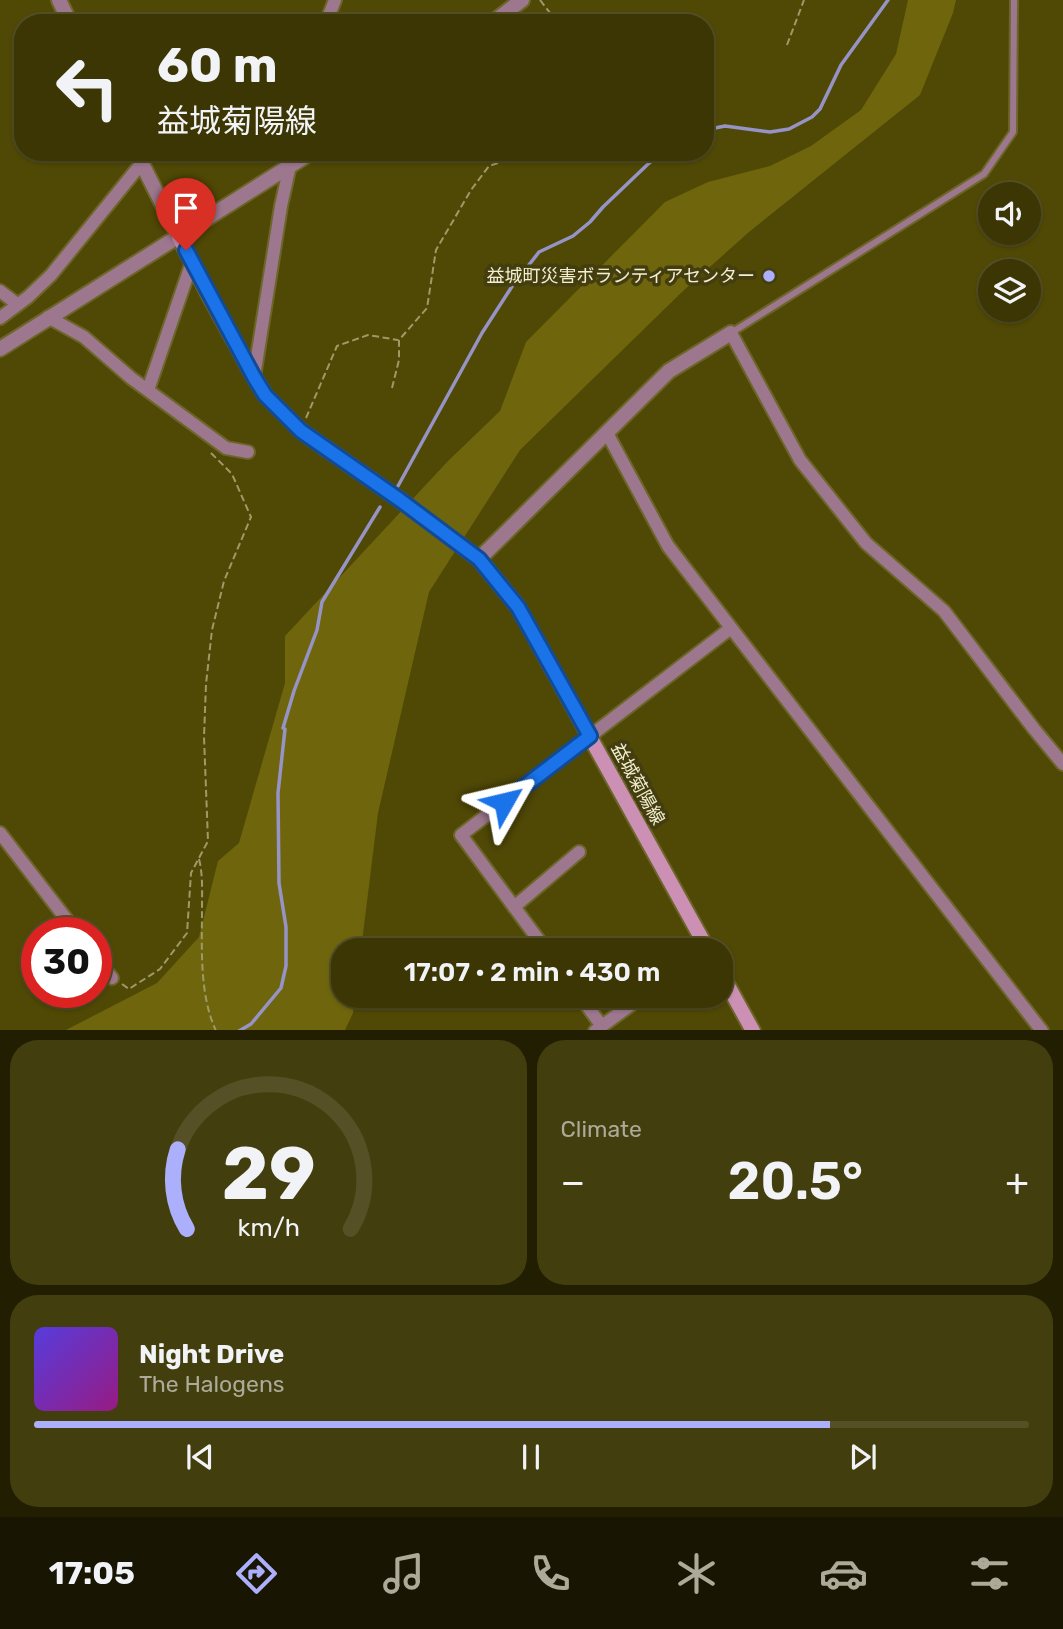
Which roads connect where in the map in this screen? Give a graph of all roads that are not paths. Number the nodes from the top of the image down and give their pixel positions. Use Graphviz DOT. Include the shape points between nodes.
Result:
graph roads {
  1 [pos="522,0"];
  2 [pos="1014,0"];
  3 [pos="504,14"];
  4 [pos="137,161"];
  5 [pos="141,161"];
  6 [pos="290,161"];
  7 [pos="298,161"];
  8 [pos="289,167"];
  9 [pos="179,237"];
  10 [pos="192,262"];
  11 [pos="0,291"];
  12 [pos="17,304"];
  13 [pos="48,317"];
  14 [pos="0,318"];
  15 [pos="731,333"];
  16 [pos="0,349"];
  17 [pos="254,377"];
  18 [pos="148,390"];
  19 [pos="607,433"];
  20 [pos="247,452"];
  21 [pos="479,559"];
  22 [pos="731,628"];
  23 [pos="590,736"];
  24 [pos="1063,764"];
  25 [pos="0,833"];
  26 [pos="579,852"];
  27 [pos="514,907"];
  28 [pos="65,917"];
  29 [pos="537,938"];
  30 [pos="701,938"];
  31 [pos="733,995"];
  32 [pos="587,1008"];
  33 [pos="626,1008"];
  34 [pos="598,1028"];
  35 [pos="752,1030"];
  36 [pos="1041,1030"];
  1 -- 3 [label="street"];
  2 -- 15 [label="lane" via="1013,132 984,174"];
  4 -- 12 [label="street" via="51,275"];
  5 -- 9 [label="street"];
  6 -- 8 [label="street"];
  7 -- 8 [label="street"];
  8 -- 9 [label="street"];
  8 -- 17 [label="street"];
  9 -- 10 [label="main road, 益城菊陽線"];
  9 -- 13 [label="street"];
  10 -- 17 [label="main road, 益城菊陽線"];
  10 -- 18 [label="street"];
  11 -- 12 [label="street"];
  12 -- 14 [label="street"];
  13 -- 16 [label="street"];
  13 -- 18 [label="street" via="84,337"];
  15 -- 19 [label="street" via="669,370"];
  15 -- 24 [label="street" via="800,460 866,543 944,611"];
  17 -- 21 [label="main road, 益城菊陽線" via="265,395 301,431"];
  18 -- 20 [label="street" via="226,448"];
  19 -- 21 [label="street"];
  19 -- 22 [label="street" via="668,546"];
  21 -- 23 [label="main road, 益城菊陽線" via="518,607"];
  22 -- 23 [label="street"];
  22 -- 36 [label="street"];
  23 -- 27 [label="street" via="461,835"];
  23 -- 30 [label="main road, 益城菊陽線"];
  25 -- 28 [label="street"];
  26 -- 27 [label="street"];
  27 -- 29 [label="street"];
  31 -- 35 [label="main road"];
  32 -- 34 [label="street"];
  33 -- 34 [label="street"];
}
